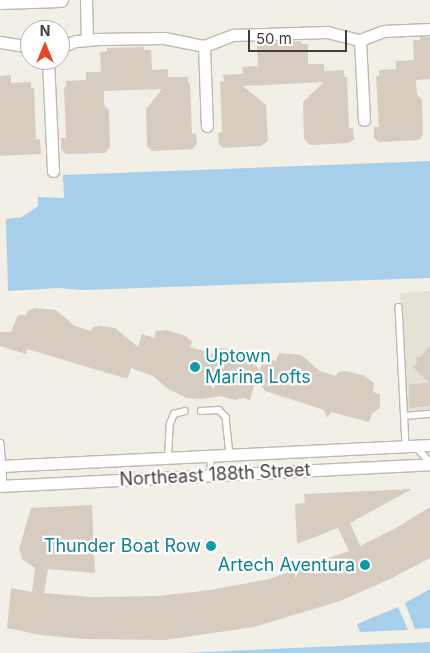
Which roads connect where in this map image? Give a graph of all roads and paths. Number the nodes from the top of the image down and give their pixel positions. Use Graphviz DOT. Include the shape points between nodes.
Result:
graph roads {
  1 [pos="61,0"];
  2 [pos="86,0"];
  3 [pos="0,2"];
  4 [pos="430,29"];
  5 [pos="87,40"];
  6 [pos="360,40"];
  7 [pos="0,42"];
  8 [pos="70,44"];
  9 [pos="20,45"];
  10 [pos="204,46"];
  11 [pos="48,70"];
  12 [pos="364,120"];
  13 [pos="207,126"];
  14 [pos="52,171"];
  15 [pos="399,307"];
  16 [pos="201,411"];
  17 [pos="184,412"];
  18 [pos="430,414"];
  19 [pos="405,416"];
  20 [pos="1,443"];
  21 [pos="430,445"];
  22 [pos="406,446"];
  23 [pos="230,455"];
  24 [pos="210,456"];
  25 [pos="168,458"];
  26 [pos="430,463"];
  27 [pos="1,466"];
  28 [pos="212,475"];
  29 [pos="2,486"];
  1 -- 3 [label="street"];
  2 -- 5 [label="street"];
  4 -- 6 [label="street" via="383,31"];
  5 -- 8 [label="street"];
  5 -- 10 [label="street" via="164,38"];
  6 -- 10 [label="street" via="327,32 233,35"];
  6 -- 12 [label="street"];
  7 -- 9 [label="street"];
  10 -- 13 [label="street"];
  11 -- 14 [label="street"];
  15 -- 19 [label="lane"];
  16 -- 23 [label="lane" via="219,410 226,417"];
  17 -- 25 [label="lane" via="174,414 170,424"];
  18 -- 19 [label="lane"];
  19 -- 22 [label="lane"];
  20 -- 27 [label="lane"];
  21 -- 22 [label="street, Northeast 188th Street"];
  22 -- 23 [label="street, Northeast 188th Street"];
  22 -- 26 [label="lane" via="418,449"];
  23 -- 24 [label="street, Northeast 188th Street"];
  24 -- 25 [label="street, Northeast 188th Street"];
  24 -- 28 [label="lane"];
  25 -- 27 [label="street, Northeast 188th Street"];
  26 -- 28 [label="street, Northeast 188th Street"];
  27 -- 29 [label="lane"];
  28 -- 29 [label="street, Northeast 188th Street"];
}
